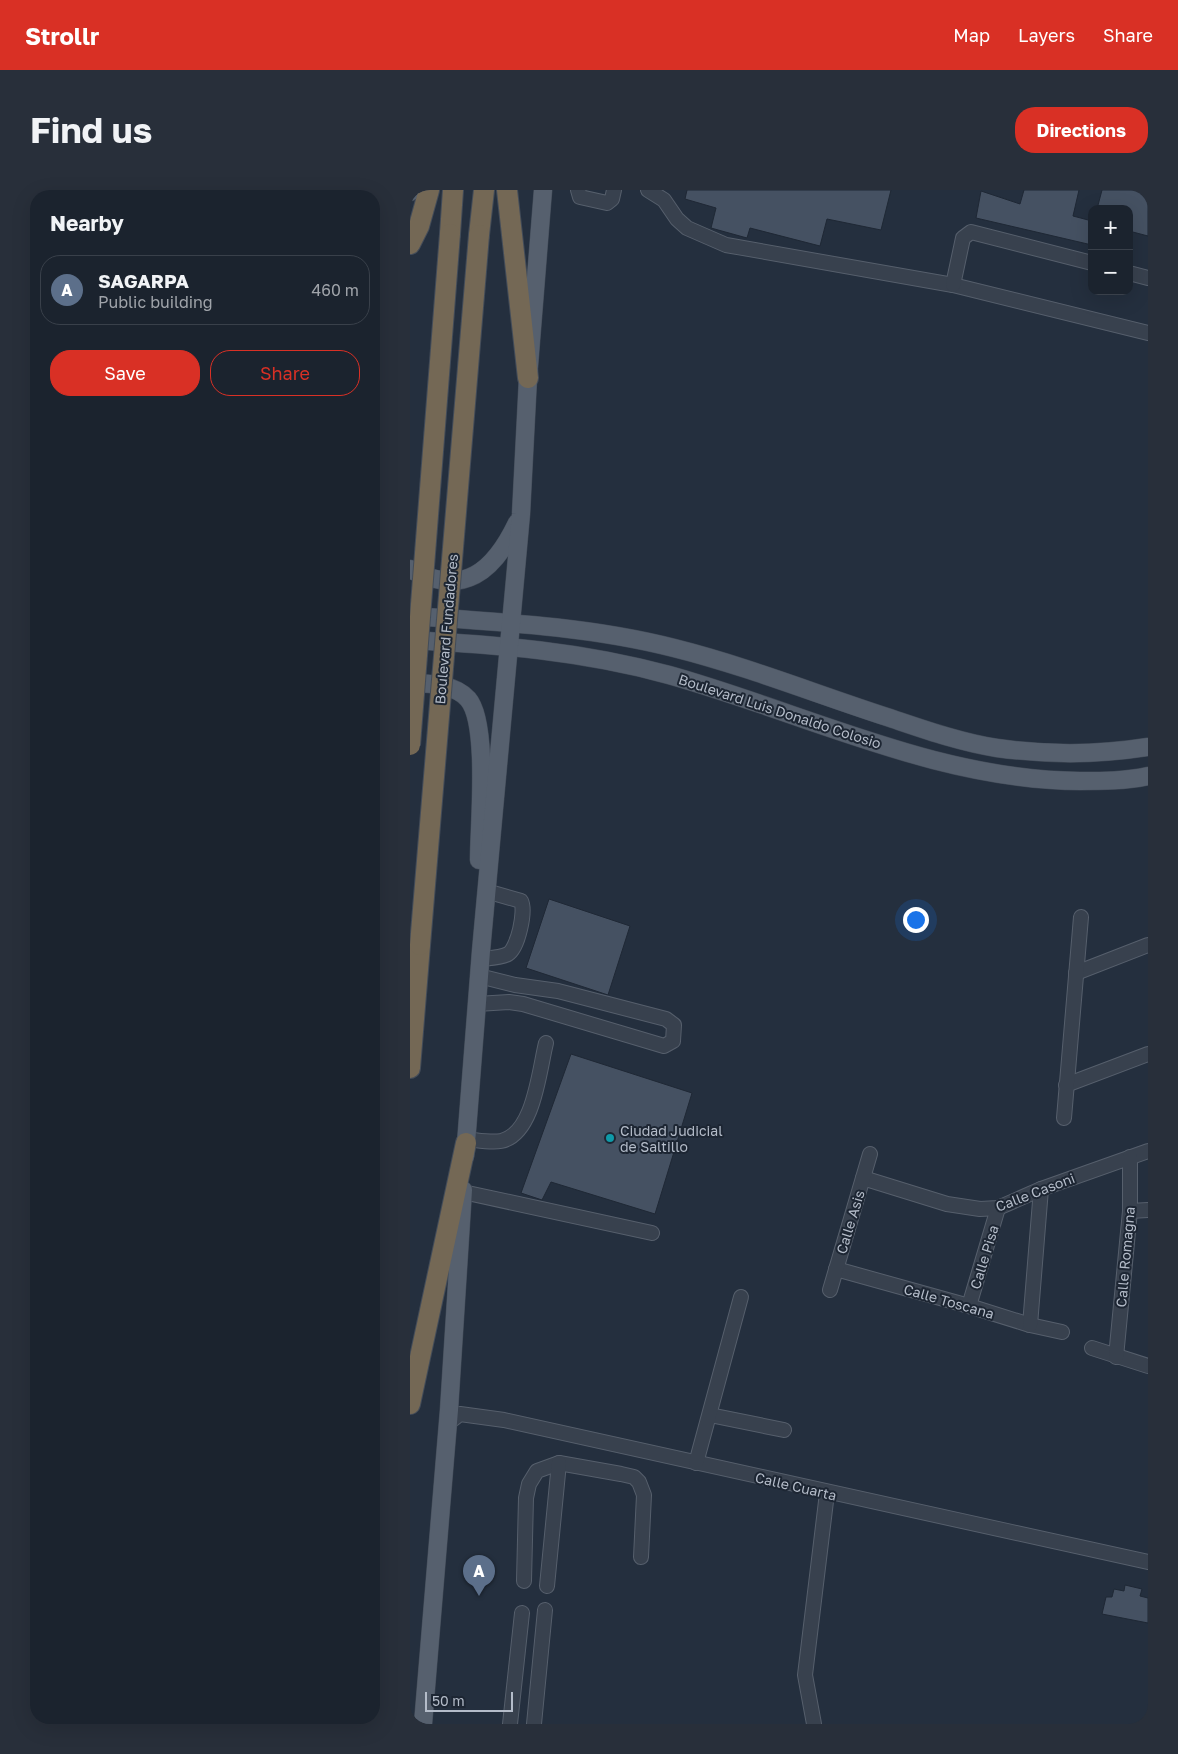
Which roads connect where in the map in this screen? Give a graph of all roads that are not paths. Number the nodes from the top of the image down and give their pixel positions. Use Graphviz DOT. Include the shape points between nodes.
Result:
graph roads {
  1 [pos="429,190"];
  2 [pos="453,190"];
  3 [pos="484,190"];
  4 [pos="507,190"];
  5 [pos="543,190"];
  6 [pos="578,190"];
  7 [pos="614,190"];
  8 [pos="648,190"];
  9 [pos="410,244"];
  10 [pos="1088,262"];
  11 [pos="1133,274"];
  12 [pos="1148,278"];
  13 [pos="953,285"];
  14 [pos="1148,333"];
  15 [pos="528,378"];
  16 [pos="521,514"];
  17 [pos="410,569"];
  18 [pos="410,616"];
  19 [pos="510,623"];
  20 [pos="410,640"];
  21 [pos="509,645"];
  22 [pos="410,683"];
  23 [pos="410,745"];
  24 [pos="1148,747"];
  25 [pos="1148,776"];
  26 [pos="486,891"];
  27 [pos="1081,917"];
  28 [pos="1148,945"];
  29 [pos="480,962"];
  30 [pos="1076,973"];
  31 [pos="477,1004"];
  32 [pos="546,1043"];
  33 [pos="1148,1054"];
  34 [pos="410,1068"];
  35 [pos="1066,1085"];
  36 [pos="1064,1118"];
  37 [pos="466,1141"];
  38 [pos="1148,1151"];
  39 [pos="870,1154"];
  40 [pos="1130,1157"];
  41 [pos="863,1178"];
  42 [pos="1041,1189"];
  43 [pos="463,1192"];
  44 [pos="998,1208"];
  45 [pos="1148,1210"];
  46 [pos="1130,1211"];
  47 [pos="652,1233"];
  48 [pos="836,1269"];
  49 [pos="830,1290"];
  50 [pos="741,1297"];
  51 [pos="969,1306"];
  52 [pos="1030,1326"];
  53 [pos="1062,1332"];
  54 [pos="1092,1348"];
  55 [pos="1116,1356"];
  56 [pos="1148,1366"];
  57 [pos="410,1404"];
  58 [pos="710,1415"];
  59 [pos="447,1424"];
  60 [pos="784,1430"];
  61 [pos="559,1463"];
  62 [pos="696,1463"];
  63 [pos="827,1493"];
  64 [pos="640,1557"];
  65 [pos="1148,1562"];
  66 [pos="524,1580"];
  67 [pos="547,1586"];
  68 [pos="545,1610"];
  69 [pos="522,1613"];
  70 [pos="423,1724"];
  71 [pos="510,1724"];
  72 [pos="534,1724"];
  73 [pos="814,1724"];
  1 -- 9 [label="highway" via="419,226"];
  2 -- 23 [label="highway, Boulevard Fundadores, bridge"];
  3 -- 34 [label="highway, Boulevard Fundadores, bridge"];
  4 -- 15 [label="highway"];
  5 -- 15 [label="main road"];
  6 -- 7 [label="street" via="580,197 607,203 612,199"];
  8 -- 13 [label="street" via="664,200 687,228 712,241"];
  10 -- 13 [label="street" via="971,232 963,238"];
  11 -- 12 [label="street"];
  13 -- 14 [label="street"];
  15 -- 16 [label="main road"];
  16 -- 17 [label="main road" via="500,554 478,575 436,580"];
  16 -- 19 [label="main road"];
  18 -- 19 [label="main road, Boulevard Luis Donaldo Colosio"];
  19 -- 21 [label="main road"];
  19 -- 24 [label="main road, Boulevard Luis Donaldo Colosio" via="596,633 674,648 944,736 995,748 1080,754"];
  20 -- 21 [label="main road, Boulevard Luis Donaldo Colosio"];
  21 -- 25 [label="main road, Boulevard Luis Donaldo Colosio" via="588,657 670,676 957,766 1050,780 1098,781"];
  21 -- 26 [label="main road"];
  22 -- 29 [label="main road" via="438,685 461,693 478,720"];
  26 -- 29 [label="main road"];
  26 -- 29 [label="street" via="521,901 523,906 512,951"];
  27 -- 30 [label="street"];
  28 -- 30 [label="street"];
  29 -- 31 [label="main road"];
  29 -- 31 [label="street" via="515,985 558,992 666,1019 674,1025 673,1041 664,1046 523,1004"];
  30 -- 35 [label="street"];
  31 -- 37 [label="main road"];
  32 -- 37 [label="street" via="529,1112 520,1130 514,1136 499,1141"];
  33 -- 35 [label="street"];
  35 -- 36 [label="street"];
  37 -- 43 [label="main road"];
  37 -- 57 [label="highway"];
  38 -- 40 [label="street, Calle Casoni"];
  39 -- 41 [label="street, Calle Asis"];
  40 -- 42 [label="street, Calle Casoni"];
  40 -- 46 [label="street, Calle Romagna"];
  41 -- 44 [label="street, Calle Casoni" via="947,1204"];
  41 -- 48 [label="street, Calle Asis"];
  42 -- 44 [label="street, Calle Casoni"];
  42 -- 52 [label="street"];
  43 -- 47 [label="street"];
  43 -- 59 [label="main road"];
  44 -- 51 [label="street, Calle Pisa"];
  45 -- 46 [label="street"];
  46 -- 55 [label="street, Calle Romagna"];
  48 -- 49 [label="street, Calle Asis"];
  48 -- 51 [label="street, Calle Toscana"];
  50 -- 58 [label="street"];
  51 -- 52 [label="street, Calle Toscana"];
  52 -- 53 [label="street, Calle Toscana"];
  54 -- 55 [label="street"];
  55 -- 56 [label="street"];
  58 -- 60 [label="street"];
  58 -- 62 [label="street"];
  59 -- 62 [label="street, Calle Cuarta" via="460,1414 480,1415"];
  59 -- 70 [label="main road"];
  61 -- 64 [label="street" via="634,1477 640,1482 644,1495"];
  61 -- 66 [label="street" via="537,1471 529,1484"];
  61 -- 67 [label="street"];
  62 -- 63 [label="street, Calle Cuarta"];
  63 -- 65 [label="street, Calle Cuarta"];
  63 -- 73 [label="street" via="804,1675"];
  68 -- 72 [label="street"];
  69 -- 71 [label="street"];
}
